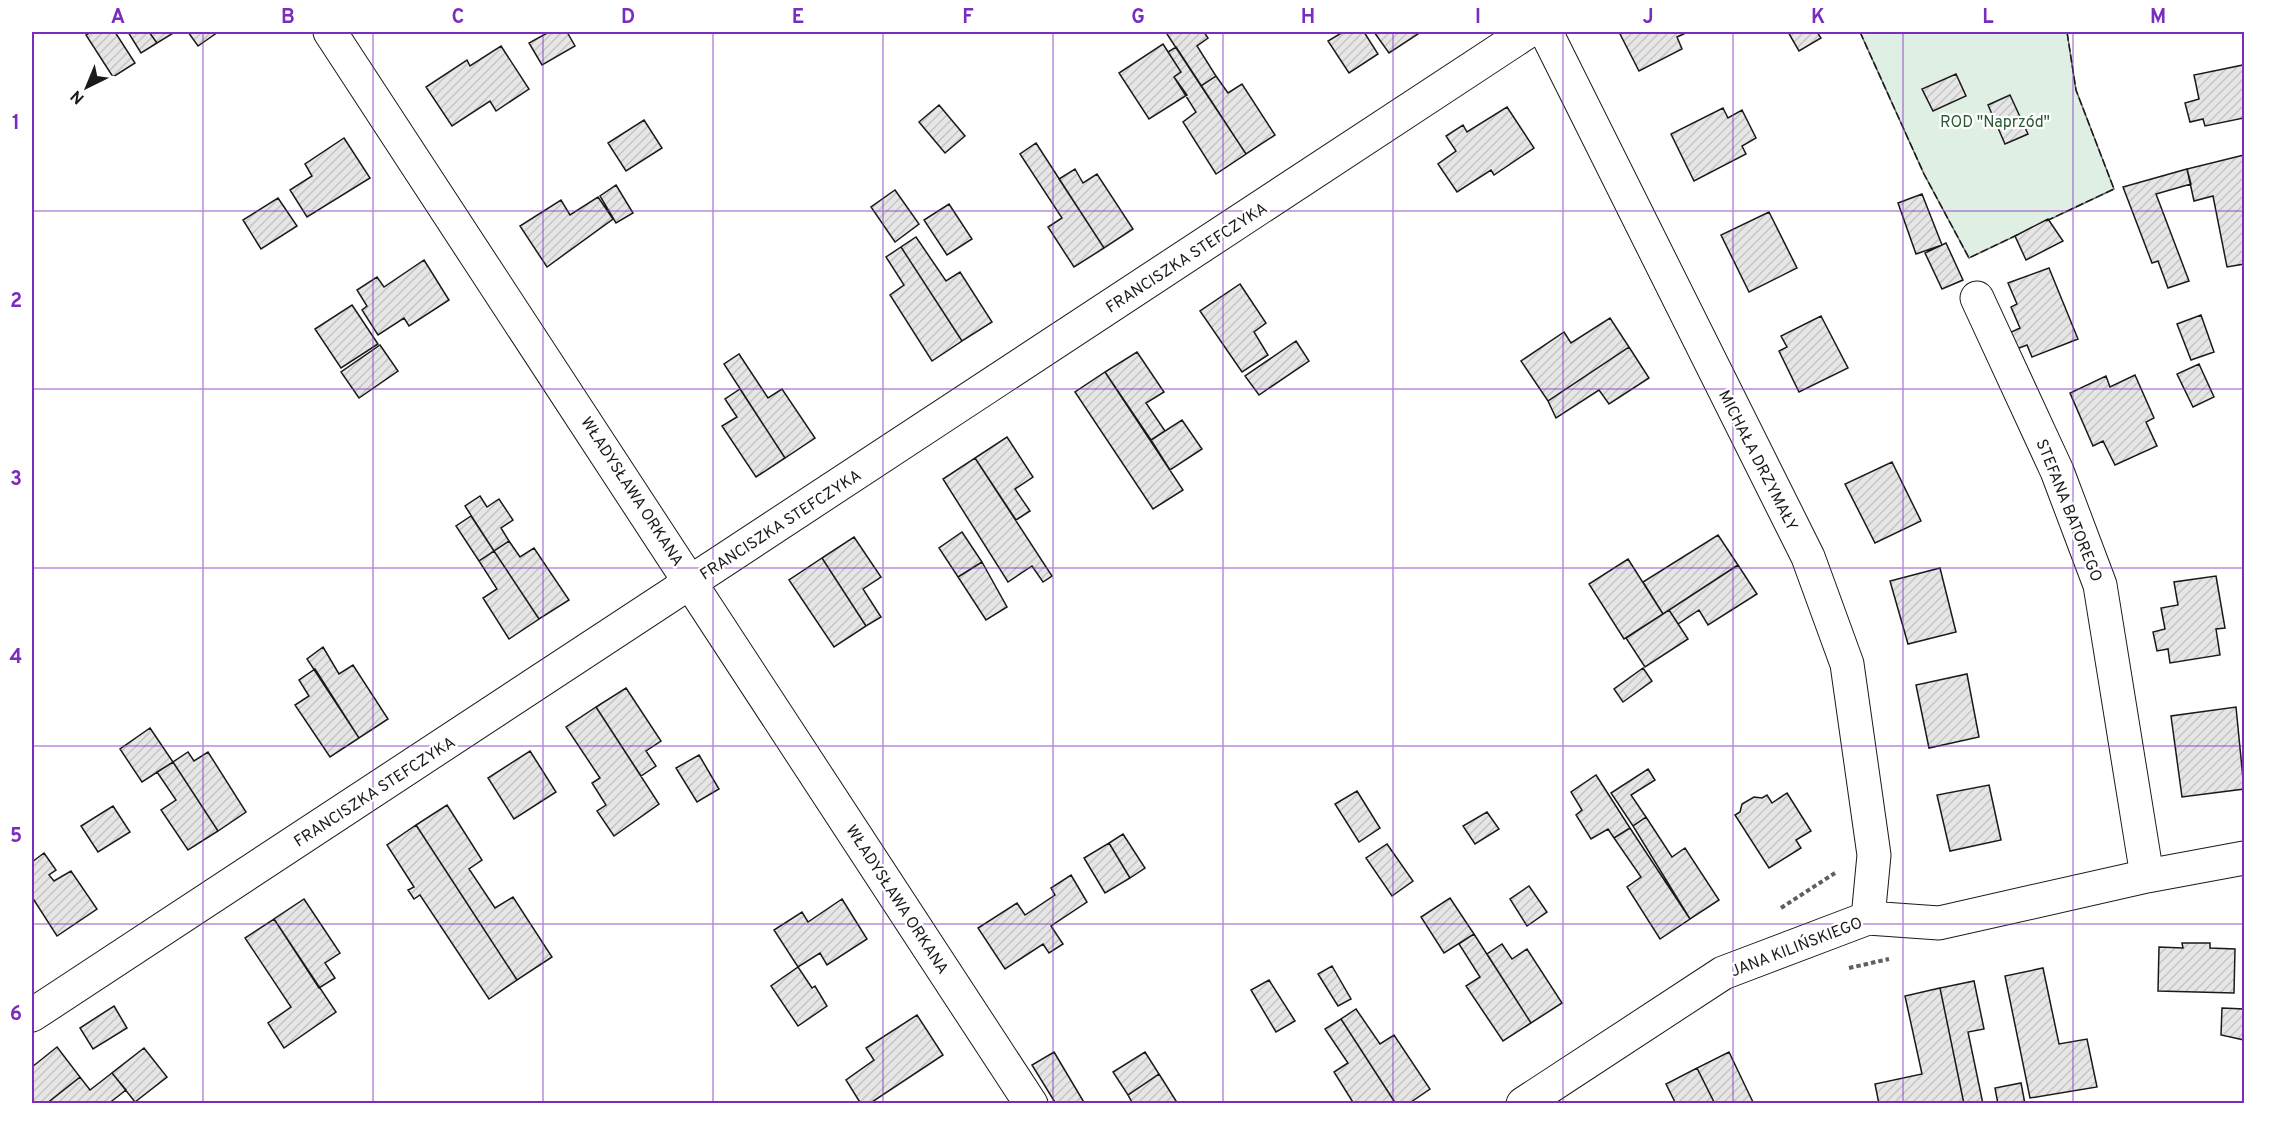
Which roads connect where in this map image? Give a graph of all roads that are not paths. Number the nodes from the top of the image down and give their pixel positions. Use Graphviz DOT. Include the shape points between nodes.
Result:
graph roads {
  1 [pos="330,32"];
  2 [pos="1527,32"];
  3 [pos="1546,32"];
  4 [pos="1977,298"];
  5 [pos="693,582"];
  6 [pos="2244,858"];
  7 [pos="2147,876"];
  8 [pos="1868,918"];
  9 [pos="32,1015"];
  10 [pos="1031,1104"];
  11 [pos="1523,1104"];
  1 -- 5 [label="street, WŁADYSŁAWA ORKANA"];
  2 -- 5 [label="street, FRANCISZKA STEFCZYKA"];
  3 -- 8 [label="street, MICHAŁA DRZYMAŁY" via="1808,557 1847,664 1874,855"];
  4 -- 7 [label="street, STEFANA BATOREGO" via="2057,471 2100,585"];
  5 -- 9 [label="street, FRANCISZKA STEFCZYKA"];
  5 -- 10 [label="street, WŁADYSŁAWA ORKANA"];
  6 -- 7 [label="street, JANA KILIŃSKIEGO"];
  7 -- 8 [label="street, JANA KILIŃSKIEGO" via="1939,923"];
  8 -- 11 [label="street, JANA KILIŃSKIEGO" via="1723,974"];
}
